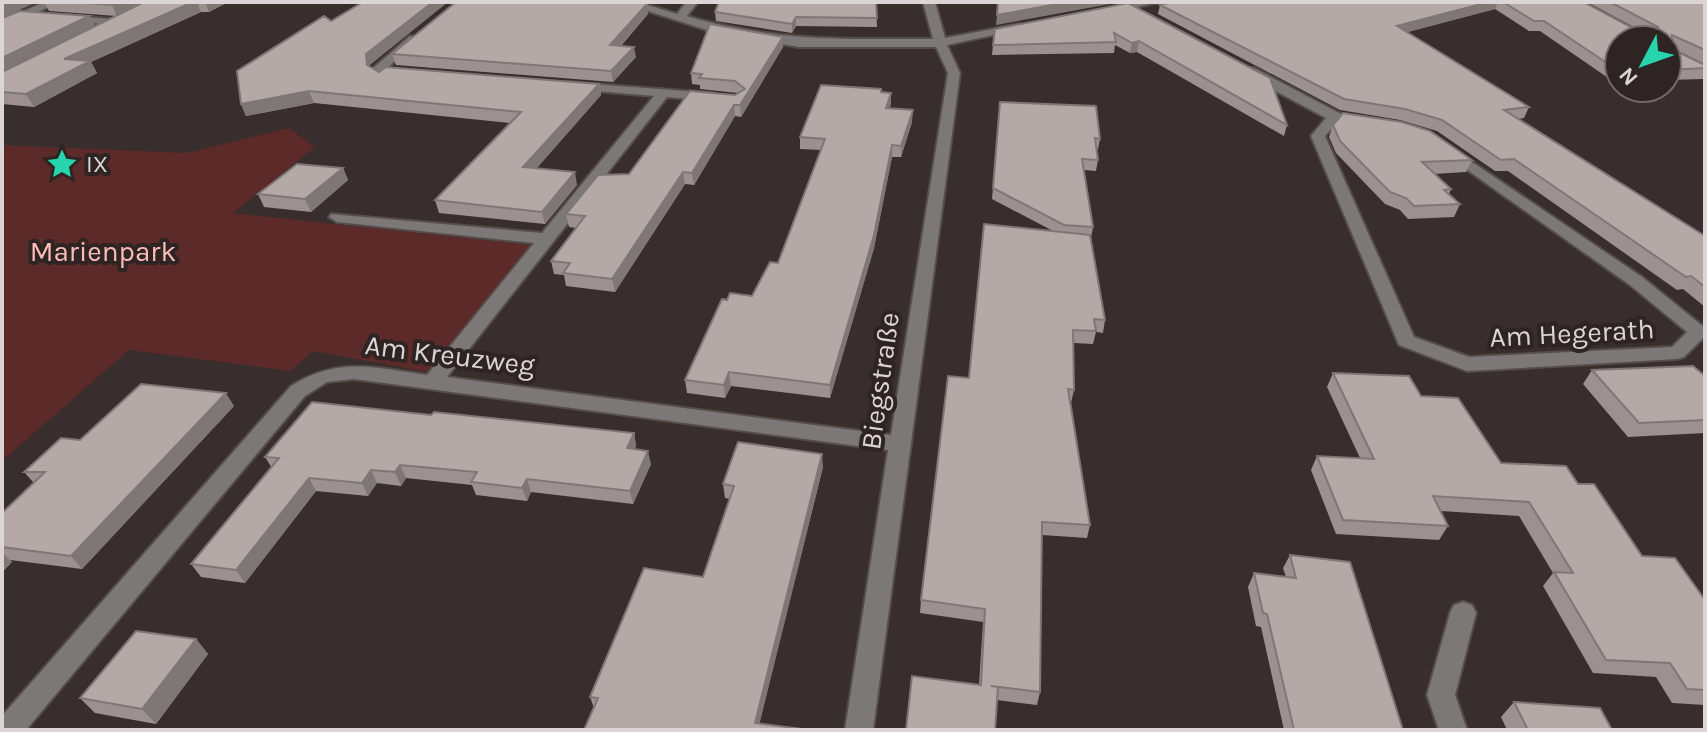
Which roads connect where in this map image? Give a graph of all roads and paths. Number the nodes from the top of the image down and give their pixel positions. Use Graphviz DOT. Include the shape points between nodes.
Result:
graph roads {
  1 [pos="53,2"];
  2 [pos="626,2"];
  3 [pos="692,2"];
  4 [pos="929,2"];
  5 [pos="1153,2"];
  6 [pos="1129,7"];
  7 [pos="1091,14"];
  8 [pos="25,15"];
  9 [pos="134,16"];
  10 [pos="679,19"];
  11 [pos="1156,22"];
  12 [pos="120,23"];
  13 [pos="2,25"];
  14 [pos="1035,25"];
  15 [pos="421,33"];
  16 [pos="94,36"];
  17 [pos="940,43"];
  18 [pos="1239,66"];
  19 [pos="386,74"];
  20 [pos="552,84"];
  21 [pos="664,92"];
  22 [pos="721,97"];
  23 [pos="1335,117"];
  24 [pos="1387,125"];
  25 [pos="1431,137"];
  26 [pos="337,217"];
  27 [pos="546,239"];
  28 [pos="433,381"];
  29 [pos="899,444"];
  30 [pos="1463,613"];
  31 [pos="8,730"];
  32 [pos="859,730"];
  33 [pos="1453,730"];
  1 -- 8 [label="street"];
  2 -- 10 [label="street"];
  3 -- 10 [label="street"];
  4 -- 17 [label="street, Biegstraße"];
  5 -- 6 [label="street"];
  6 -- 7 [label="street"];
  6 -- 11 [label="street"];
  8 -- 12 [label="street"];
  8 -- 13 [label="street"];
  9 -- 12 [label="street"];
  10 -- 17 [label="street" via="799,43"];
  12 -- 16 [label="street"];
  14 -- 17 [label="street"];
  15 -- 19 [label="street"];
  17 -- 29 [label="street, Biegstraße" via="954,73"];
  18 -- 23 [label="street"];
  20 -- 21 [label="street"];
  21 -- 22 [label="street"];
  21 -- 27 [label="street"];
  23 -- 24 [label="street"];
  23 -- 25 [label="street, Am Hegerath" via="1318,136 1406,341 1467,364 1677,353 1698,332 1636,281"];
  26 -- 27 [label="street"];
  27 -- 28 [label="street"];
  28 -- 29 [label="street, Am Kreuzweg"];
  28 -- 31 [label="street, Am Kreuzweg" via="354,372 322,376 298,391"];
  29 -- 32 [label="street, Biegstraße"];
  30 -- 33 [label="street" via="1441,695"];
}
